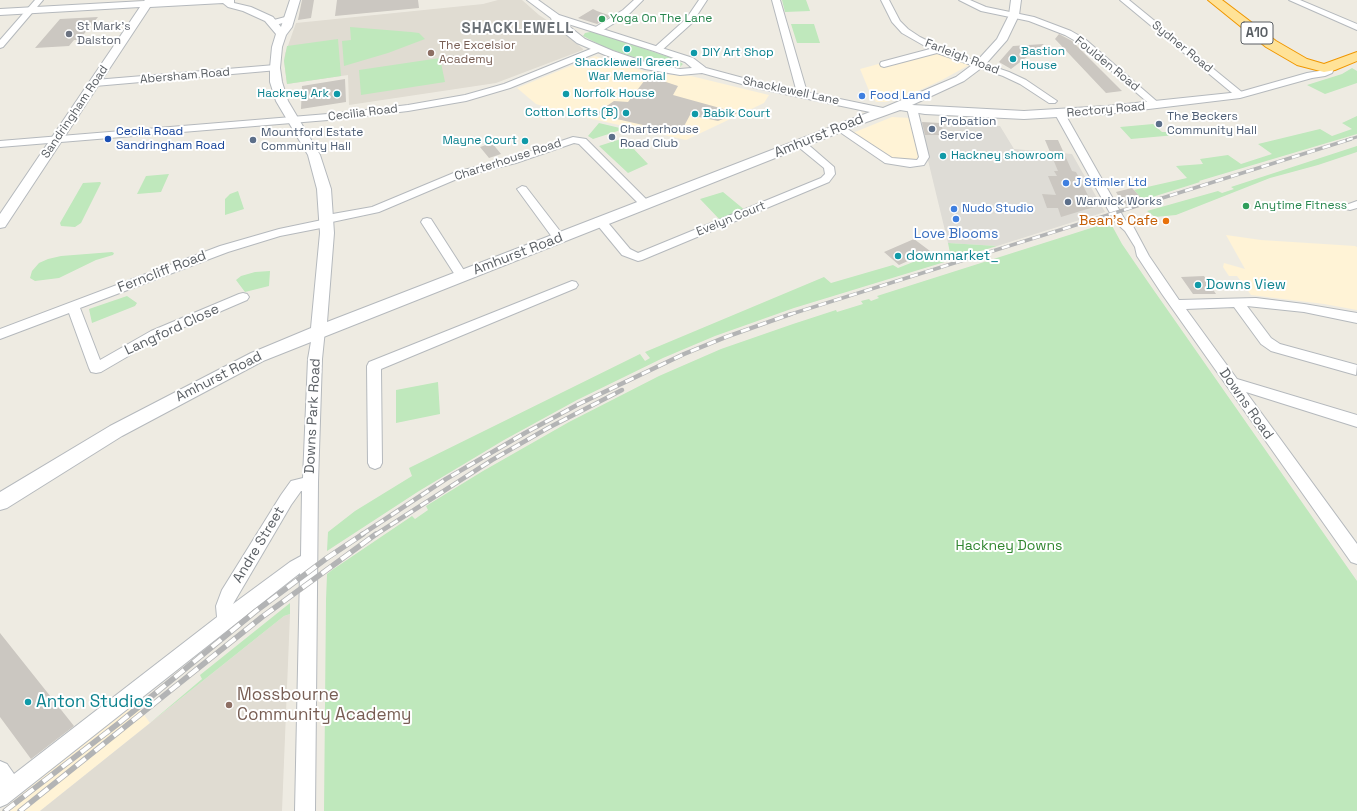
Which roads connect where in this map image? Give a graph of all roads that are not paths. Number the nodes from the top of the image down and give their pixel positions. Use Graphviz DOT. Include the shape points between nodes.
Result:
graph roads {
  1 [pos="39,0"];
  2 [pos="223,0"];
  3 [pos="228,0"];
  4 [pos="295,0"];
  5 [pos="532,0"];
  6 [pos="639,0"];
  7 [pos="704,0"];
  8 [pos="776,0"];
  9 [pos="885,0"];
  10 [pos="963,0"];
  11 [pos="1016,0"];
  12 [pos="1124,0"];
  13 [pos="1214,0"];
  14 [pos="1295,0"];
  15 [pos="148,2"];
  16 [pos="30,10"];
  17 [pos="0,12"];
  18 [pos="1014,15"];
  19 [pos="555,17"];
  20 [pos="289,18"];
  21 [pos="273,23"];
  22 [pos="1357,27"];
  23 [pos="594,30"];
  24 [pos="281,34"];
  25 [pos="574,36"];
  26 [pos="0,45"];
  27 [pos="598,49"];
  28 [pos="658,49"];
  29 [pos="937,50"];
  30 [pos="1357,56"];
  31 [pos="689,60"];
  32 [pos="1302,62"];
  33 [pos="884,64"];
  34 [pos="980,64"];
  35 [pos="1330,67"];
  36 [pos="275,68"];
  37 [pos="702,70"];
  38 [pos="680,72"];
  39 [pos="1311,75"];
  40 [pos="95,83"];
  41 [pos="799,94"];
  42 [pos="1240,95"];
  43 [pos="1052,101"];
  44 [pos="1156,105"];
  45 [pos="899,106"];
  46 [pos="912,108"];
  47 [pos="881,111"];
  48 [pos="1060,114"];
  49 [pos="293,120"];
  50 [pos="839,128"];
  51 [pos="57,139"];
  52 [pos="800,143"];
  53 [pos="0,144"];
  54 [pos="522,189"];
  55 [pos="645,204"];
  56 [pos="327,221"];
  57 [pos="427,222"];
  58 [pos="600,222"];
  59 [pos="0,224"];
  60 [pos="559,238"];
  61 [pos="461,275"];
  62 [pos="572,285"];
  63 [pos="242,297"];
  64 [pos="1237,302"];
  65 [pos="1176,305"];
  66 [pos="73,306"];
  67 [pos="1357,318"];
  68 [pos="319,330"];
  69 [pos="0,334"];
  70 [pos="1356,370"];
  71 [pos="1232,383"];
  72 [pos="1357,421"];
  73 [pos="375,463"];
  74 [pos="310,482"];
  75 [pos="0,502"];
  76 [pos="1357,557"];
  77 [pos="308,561"];
  78 [pos="227,619"];
  79 [pos="0,771"];
  80 [pos="6,792"];
  81 [pos="305,811"];
  1 -- 16 [label="street"];
  2 -- 15 [label="street"];
  3 -- 21 [label="street" via="231,5 256,13"];
  4 -- 20 [label="street, Downs Park Road"];
  5 -- 19 [label="street, Shacklewell Lane"];
  6 -- 23 [label="street" via="626,12"];
  7 -- 28 [label="street" via="689,21"];
  8 -- 41 [label="street" via="801,89"];
  9 -- 29 [label="street, Farleigh Road" via="896,22 904,31"];
  10 -- 18 [label="street, Foulden Road" via="984,9"];
  11 -- 18 [label="street, Amhurst Road"];
  12 -- 42 [label="street, Sydner Road"];
  13 -- 32 [label="highway, A10" via="1271,44"];
  14 -- 22 [label="street"];
  15 -- 16 [label="street"];
  15 -- 40 [label="street, Sandringham Road"];
  16 -- 17 [label="street"];
  16 -- 26 [label="street"];
  18 -- 34 [label="street, Amhurst Road" via="1002,40"];
  18 -- 44 [label="street, Foulden Road" via="1049,25 1082,42"];
  19 -- 23 [label="street, Shacklewell Lane"];
  19 -- 25 [label="street, Shacklewell Lane" via="557,22"];
  20 -- 21 [label="street"];
  20 -- 24 [label="street, Downs Park Road" via="287,27"];
  21 -- 24 [label="street"];
  23 -- 25 [label="street" via="581,31"];
  23 -- 28 [label="street, Shacklewell Lane"];
  24 -- 36 [label="street, Downs Park Road"];
  25 -- 27 [label="street, Shacklewell Lane"];
  27 -- 38 [label="street, Shacklewell Lane" via="649,67"];
  27 -- 49 [label="street, Cecilia Road" via="507,86 466,98 408,108"];
  28 -- 31 [label="street, Shacklewell Lane"];
  29 -- 33 [label="street"];
  29 -- 34 [label="street, Farleigh Road"];
  30 -- 35 [label="highway, Rectory Road / A10"];
  31 -- 37 [label="street, Shacklewell Lane"];
  31 -- 38 [label="street" via="687,67"];
  32 -- 35 [label="highway, Rectory Road / A10" via="1324,68"];
  32 -- 39 [label="street" via="1311,70"];
  34 -- 43 [label="street, Farleigh Road" via="1023,82"];
  34 -- 45 [label="street, Amhurst Road" via="960,78"];
  35 -- 39 [label="street, Rectory Road" via="1326,72"];
  36 -- 40 [label="street, Abersham Road"];
  36 -- 49 [label="street, Downs Park Road" via="282,101"];
  37 -- 38 [label="street, Shacklewell Lane"];
  37 -- 41 [label="street, Shacklewell Lane"];
  39 -- 42 [label="street, Rectory Road"];
  40 -- 51 [label="street, Sandringham Road"];
  41 -- 47 [label="street, Shacklewell Lane"];
  42 -- 44 [label="street, Rectory Road"];
  44 -- 48 [label="street, Rectory Road"];
  45 -- 46 [label="street, Rectory Road"];
  45 -- 47 [label="street, Amhurst Road"];
  46 -- 48 [label="street, Rectory Road" via="999,114"];
  46 -- 50 [label="street" via="924,157 920,163 889,161"];
  47 -- 50 [label="street, Amhurst Road"];
  48 -- 65 [label="street, Downs Road" via="1121,222 1129,230"];
  49 -- 51 [label="street, Cecilia Road"];
  49 -- 56 [label="street, Downs Park Road" via="312,150 321,173"];
  50 -- 52 [label="street, Amhurst Road"];
  51 -- 53 [label="street, Cecilia Road"];
  51 -- 59 [label="street, Sandringham Road"];
  52 -- 55 [label="street, Amhurst Road"];
  52 -- 58 [label="street, Evelyn Court" via="829,167 830,174 825,180 638,257 626,252"];
  54 -- 60 [label="street"];
  55 -- 56 [label="street, Charterhouse Road" via="582,141 573,140 512,161 460,174 367,213"];
  55 -- 58 [label="street, Amhurst Road"];
  56 -- 66 [label="street, Ferncliff Road" via="224,249"];
  56 -- 68 [label="street, Downs Park Road"];
  57 -- 61 [label="street"];
  58 -- 60 [label="street, Amhurst Road"];
  60 -- 61 [label="street, Amhurst Road"];
  61 -- 68 [label="street, Amhurst Road"];
  62 -- 73 [label="street" via="374,366"];
  63 -- 66 [label="street, Langford Close" via="156,334 96,368"];
  64 -- 65 [label="street"];
  64 -- 67 [label="street" via="1304,308"];
  64 -- 70 [label="street" via="1266,341 1276,348"];
  65 -- 71 [label="street, Downs Road"];
  66 -- 69 [label="street, Ferncliff Road"];
  68 -- 74 [label="street, Downs Park Road" via="315,359"];
  68 -- 75 [label="street, Amhurst Road" via="257,357 116,431"];
  71 -- 72 [label="street"];
  71 -- 76 [label="street, Downs Road"];
  74 -- 77 [label="street, Downs Park Road"];
  74 -- 78 [label="street, Andre Street" via="296,486 286,500 228,596 224,606"];
  77 -- 78 [label="street, Andre Street" via="296,567"];
  77 -- 81 [label="street, Downs Park Road"];
  78 -- 80 [label="street, Andre Street"];
  79 -- 80 [label="street"];
}
